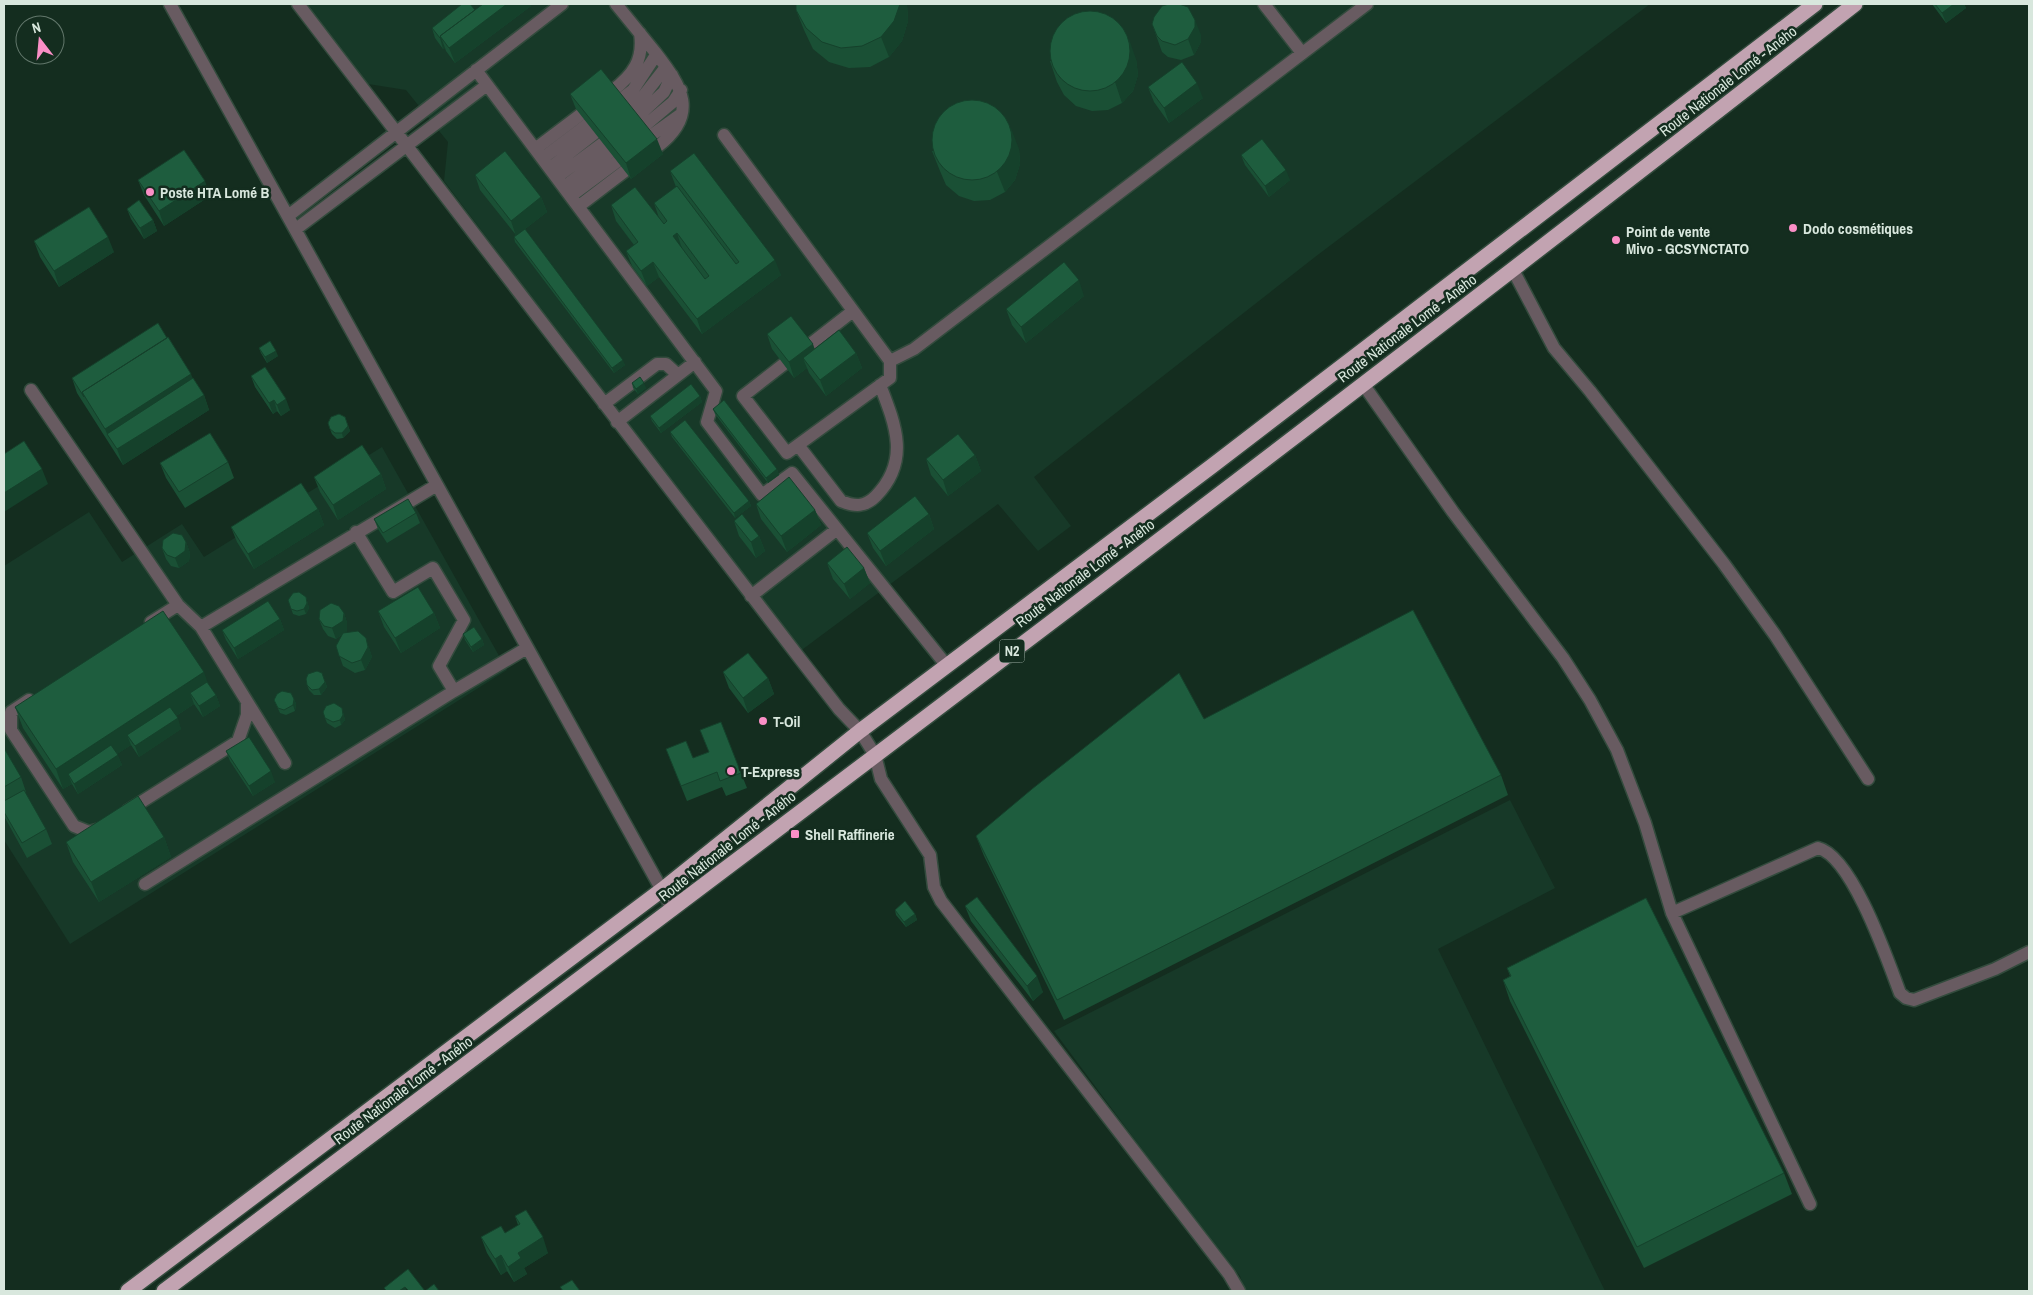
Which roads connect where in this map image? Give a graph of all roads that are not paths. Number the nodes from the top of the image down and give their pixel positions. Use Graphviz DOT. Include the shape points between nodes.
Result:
graph roads {
  1 [pos="170,4"];
  2 [pos="298,4"];
  3 [pos="562,4"];
  4 [pos="616,4"];
  5 [pos="1264,4"];
  6 [pos="1367,4"];
  7 [pos="1815,4"];
  8 [pos="1855,4"];
  9 [pos="640,33"];
  10 [pos="1302,53"];
  11 [pos="656,55"];
  12 [pos="476,70"];
  13 [pos="669,71"];
  14 [pos="486,85"];
  15 [pos="680,90"];
  16 [pos="634,119"];
  17 [pos="396,132"];
  18 [pos="724,135"];
  19 [pos="603,143"];
  20 [pos="407,146"];
  21 [pos="557,177"];
  22 [pos="288,216"];
  23 [pos="296,229"];
  24 [pos="1513,270"];
  25 [pos="853,311"];
  26 [pos="808,346"];
  27 [pos="890,361"];
  28 [pos="695,362"];
  29 [pos="784,364"];
  30 [pos="678,375"];
  31 [pos="1363,384"];
  32 [pos="880,385"];
  33 [pos="31,390"];
  34 [pos="604,404"];
  35 [pos="617,422"];
  36 [pos="798,445"];
  37 [pos="437,485"];
  38 [pos="836,530"];
  39 [pos="356,532"];
  40 [pos="752,596"];
  41 [pos="178,605"];
  42 [pos="201,626"];
  43 [pos="136,632"];
  44 [pos="527,648"];
  45 [pos="947,666"];
  46 [pos="454,690"];
  47 [pos="44,691"];
  48 [pos="247,702"];
  49 [pos="860,731"];
  50 [pos="874,755"];
  51 [pos="285,764"];
  52 [pos="1868,779"];
  53 [pos="145,884"];
  54 [pos="663,889"];
  55 [pos="673,910"];
  56 [pos="1672,913"];
  57 [pos="2029,952"];
  58 [pos="1810,1204"];
  59 [pos="128,1291"];
  60 [pos="164,1291"];
  61 [pos="1239,1291"];
  1 -- 22 [label="street"];
  2 -- 17 [label="street"];
  3 -- 12 [label="street"];
  4 -- 9 [label="street"];
  5 -- 10 [label="street"];
  6 -- 10 [label="street"];
  7 -- 45 [label="highway, Route Nationale Lomé - Aného / N2"];
  8 -- 24 [label="highway, Route Nationale Lomé - Aného / N2"];
  9 -- 11 [label="street"];
  9 -- 16 [label="street"];
  10 -- 27 [label="street" via="914,349"];
  11 -- 13 [label="street"];
  11 -- 16 [label="street" via="633,90"];
  12 -- 14 [label="street"];
  12 -- 17 [label="street"];
  13 -- 15 [label="street"];
  13 -- 16 [label="street" via="664,92"];
  14 -- 20 [label="street"];
  14 -- 21 [label="street"];
  15 -- 16 [label="street" via="673,102"];
  15 -- 16 [label="street" via="681,114 670,137"];
  17 -- 20 [label="street"];
  17 -- 22 [label="street"];
  18 -- 25 [label="street"];
  19 -- 21 [label="street"];
  19 -- 21 [label="street"];
  19 -- 21 [label="street"];
  19 -- 21 [label="street"];
  20 -- 23 [label="street"];
  20 -- 34 [label="street"];
  21 -- 28 [label="street"];
  22 -- 23 [label="street"];
  23 -- 37 [label="street"];
  24 -- 31 [label="highway, Route Nationale Lomé - Aného / N2"];
  24 -- 52 [label="street" via="1554,348 1730,572"];
  25 -- 26 [label="street"];
  25 -- 27 [label="street"];
  27 -- 32 [label="street" via="890,378"];
  28 -- 30 [label="street"];
  28 -- 38 [label="street" via="716,391 707,422 762,495 792,473"];
  29 -- 36 [label="street" via="743,396 787,453"];
  30 -- 34 [label="street" via="666,364 657,364"];
  30 -- 35 [label="street"];
  31 -- 50 [label="highway, Route Nationale Lomé - Aného / N2"];
  31 -- 56 [label="street" via="1453,512 1563,658 1590,700 1617,750 1645,823"];
  32 -- 36 [label="street"];
  32 -- 36 [label="street" via="892,419 897,452 891,478 870,501 861,506 851,506 841,501"];
  33 -- 41 [label="street"];
  34 -- 35 [label="street"];
  35 -- 40 [label="street"];
  37 -- 39 [label="street"];
  37 -- 44 [label="street"];
  38 -- 40 [label="street"];
  38 -- 45 [label="street"];
  39 -- 42 [label="street"];
  39 -- 46 [label="street" via="393,592 433,568 464,620 439,666"];
  40 -- 49 [label="street" via="839,709"];
  41 -- 42 [label="street"];
  41 -- 43 [label="street"];
  42 -- 48 [label="street"];
  44 -- 46 [label="street"];
  44 -- 54 [label="street" via="638,850"];
  45 -- 49 [label="highway, Route Nationale Lomé - Aného / N2"];
  46 -- 53 [label="street"];
  47 -- 48 [label="street" via="11,712 10,730 69,820 74,826 89,832 97,831 238,741 247,715"];
  48 -- 51 [label="street"];
  49 -- 50 [label="street"];
  49 -- 54 [label="highway, Route Nationale Lomé - Aného / N2"];
  50 -- 55 [label="highway, Route Nationale Lomé - Aného / N2"];
  50 -- 61 [label="street" via="881,779 930,855 934,887 941,901"];
  54 -- 55 [label="street"];
  54 -- 59 [label="highway, Route Nationale Lomé - Aného / N2"];
  55 -- 60 [label="highway, Route Nationale Lomé - Aného / N2"];
  56 -- 57 [label="street" via="1818,848 1827,850 1840,864 1878,932 1900,993 1906,998 1914,1000"];
  56 -- 58 [label="street"];
}
